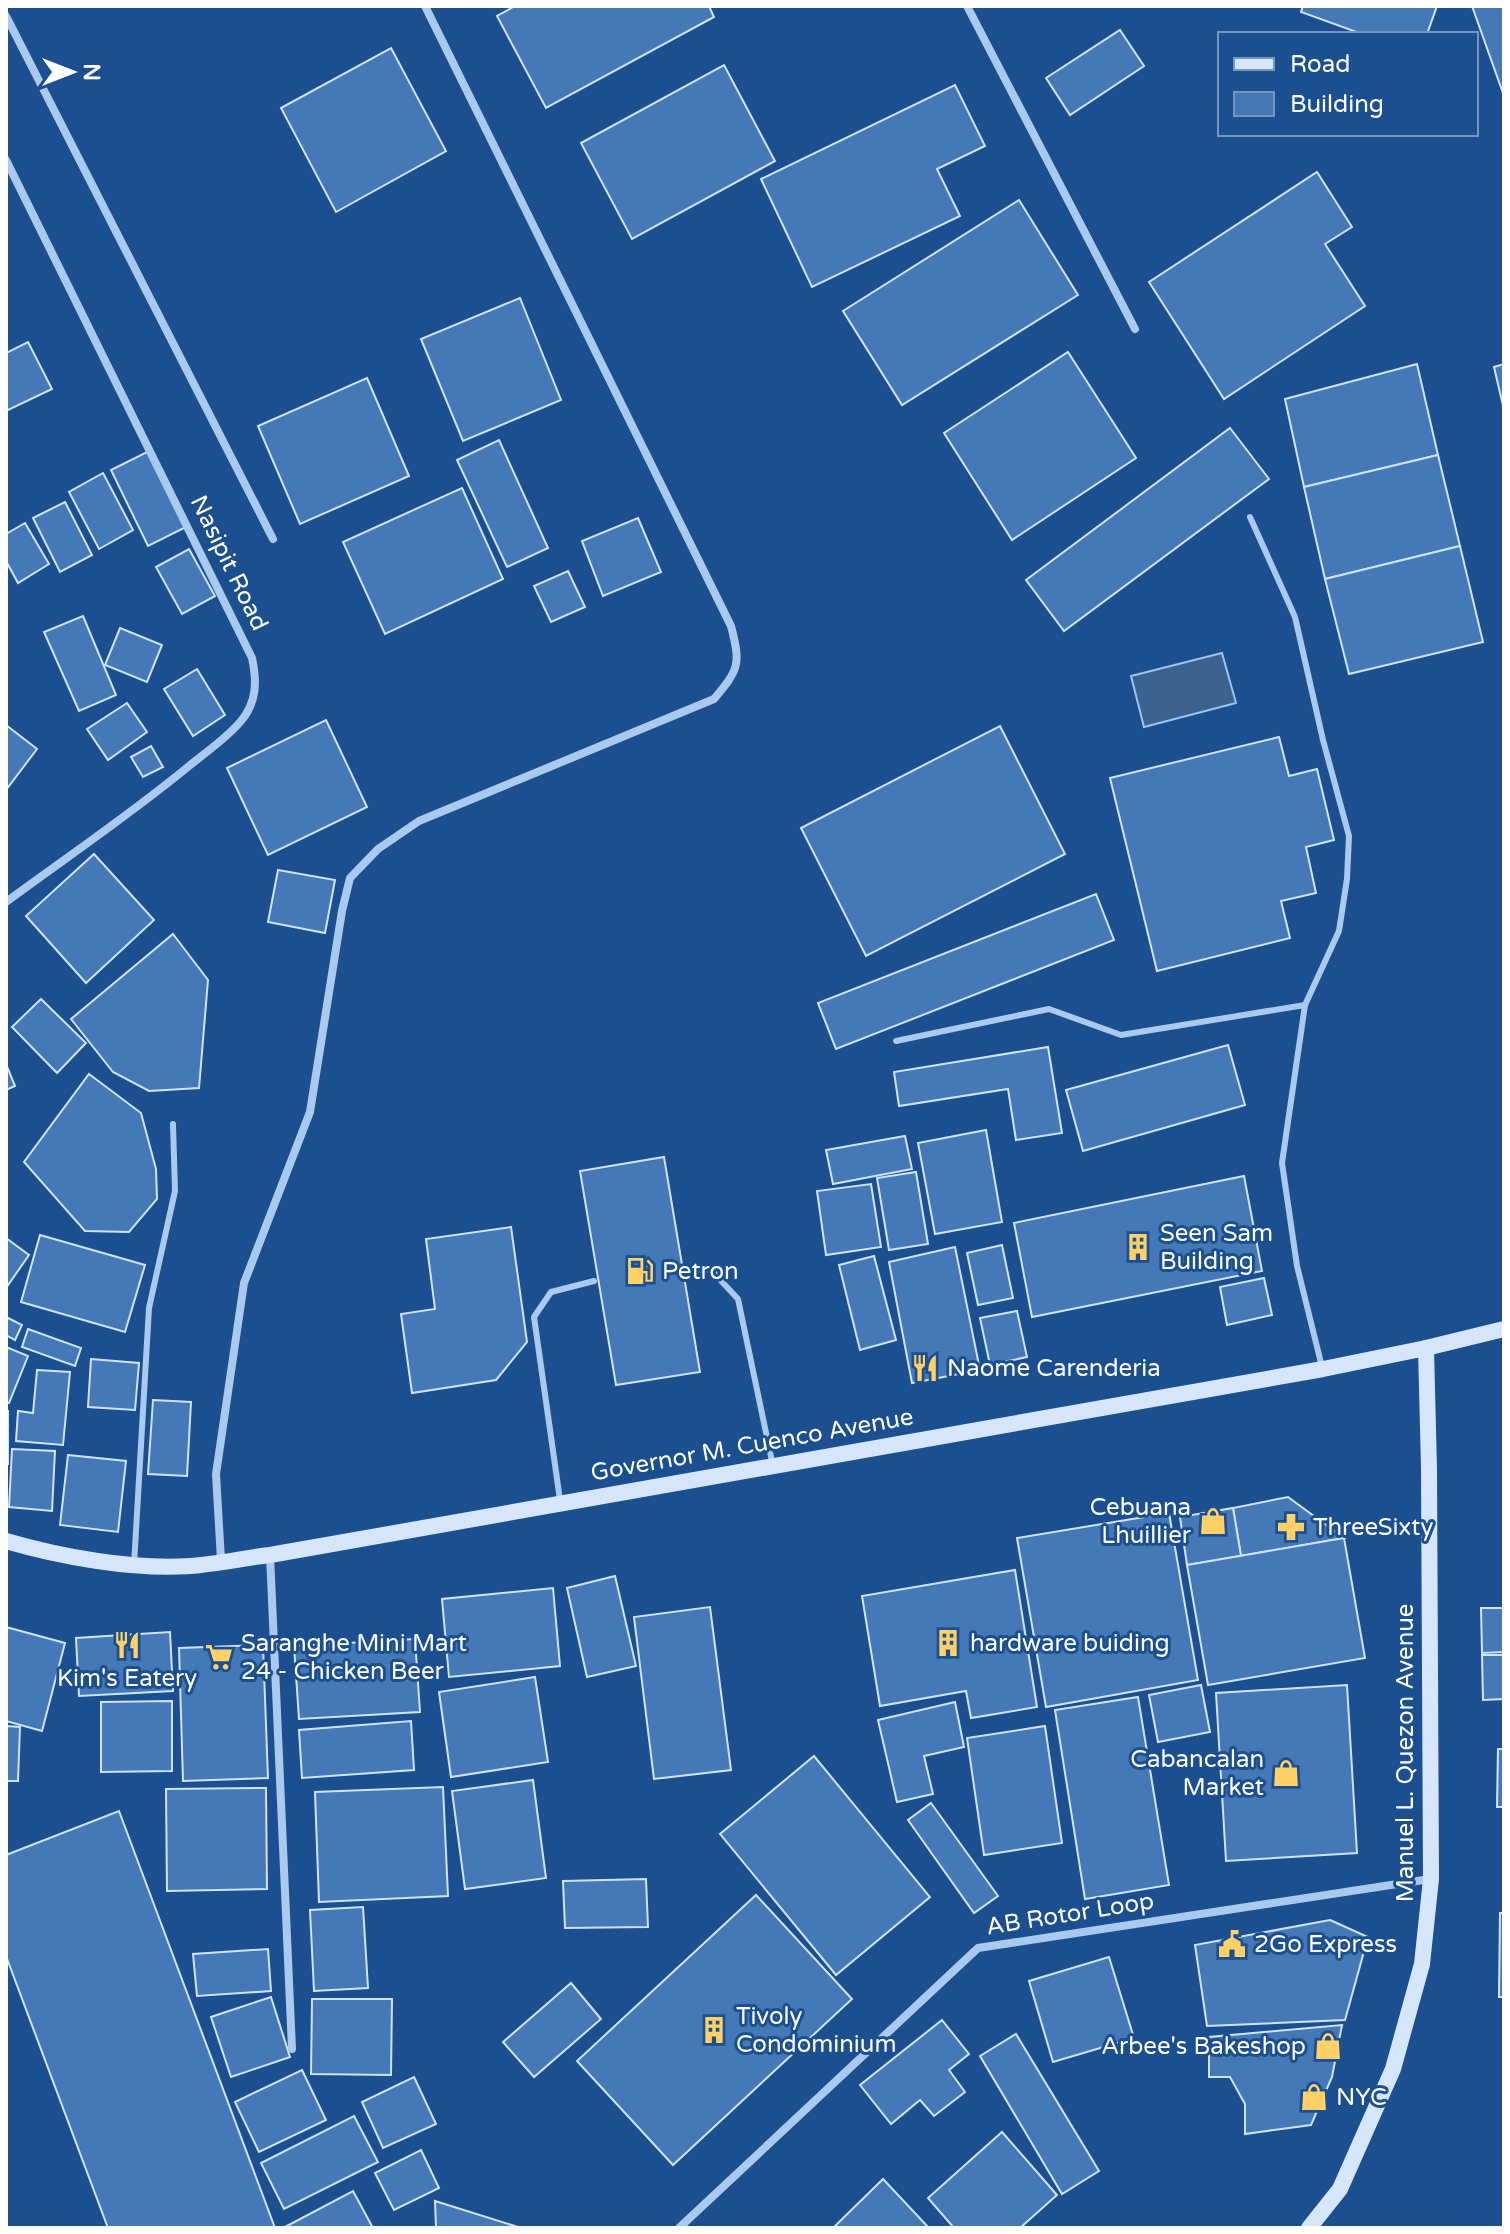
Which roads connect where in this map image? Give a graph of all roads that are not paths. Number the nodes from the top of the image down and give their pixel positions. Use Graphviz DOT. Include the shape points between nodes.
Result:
graph roads {
  1 [pos="425,6"];
  2 [pos="967,6"];
  3 [pos="6,16"];
  4 [pos="6,160"];
  5 [pos="1135,329"];
  6 [pos="1250,517"];
  7 [pos="273,539"];
  8 [pos="6,902"];
  9 [pos="1305,1005"];
  10 [pos="896,1041"];
  11 [pos="173,1124"];
  12 [pos="681,1270"];
  13 [pos="594,1281"];
  14 [pos="1504,1329"];
  15 [pos="1426,1348"];
  16 [pos="1323,1369"];
  17 [pos="773,1466"];
  18 [pos="560,1504"];
  19 [pos="6,1541"];
  20 [pos="270,1555"];
  21 [pos="221,1560"];
  22 [pos="134,1565"];
  23 [pos="1431,1879"];
  24 [pos="292,2049"];
  25 [pos="679,2228"];
  26 [pos="1309,2228"];
  1 -- 21 [label="street" via="731,626 738,653 734,674 714,699 419,821 378,849 350,878 310,1112 244,1283 216,1474"];
  2 -- 5 [label="street"];
  3 -- 7 [label="street"];
  4 -- 8 [label="street, Nasipit Road" via="252,658 257,678 242,721 163,788"];
  6 -- 9 [label="lane" via="1295,617 1349,836 1339,931"];
  9 -- 10 [label="lane" via="1121,1035 1049,1009"];
  9 -- 16 [label="lane" via="1282,1163 1297,1266"];
  11 -- 22 [label="lane" via="175,1191 149,1308"];
  12 -- 17 [label="lane" via="711,1270 738,1299"];
  13 -- 18 [label="lane" via="551,1292 534,1317"];
  14 -- 15 [label="main road, Governor M. Cuenco Avenue"];
  15 -- 16 [label="main road, Governor M. Cuenco Avenue"];
  15 -- 23 [label="main road, Manuel L. Quezon Avenue"];
  16 -- 17 [label="main road, Governor M. Cuenco Avenue"];
  17 -- 18 [label="main road, Governor M. Cuenco Avenue"];
  18 -- 20 [label="main road, Governor M. Cuenco Avenue"];
  19 -- 22 [label="main road, Governor M. Cuenco Avenue"];
  20 -- 21 [label="main road, Governor M. Cuenco Avenue"];
  20 -- 24 [label="street"];
  21 -- 22 [label="main road, Governor M. Cuenco Avenue" via="190,1566"];
  23 -- 25 [label="street, AB Rotor Loop" via="978,1948"];
  23 -- 26 [label="main road, Manuel L. Quezon Avenue" via="1422,1964 1393,2069 1340,2189"];
}
